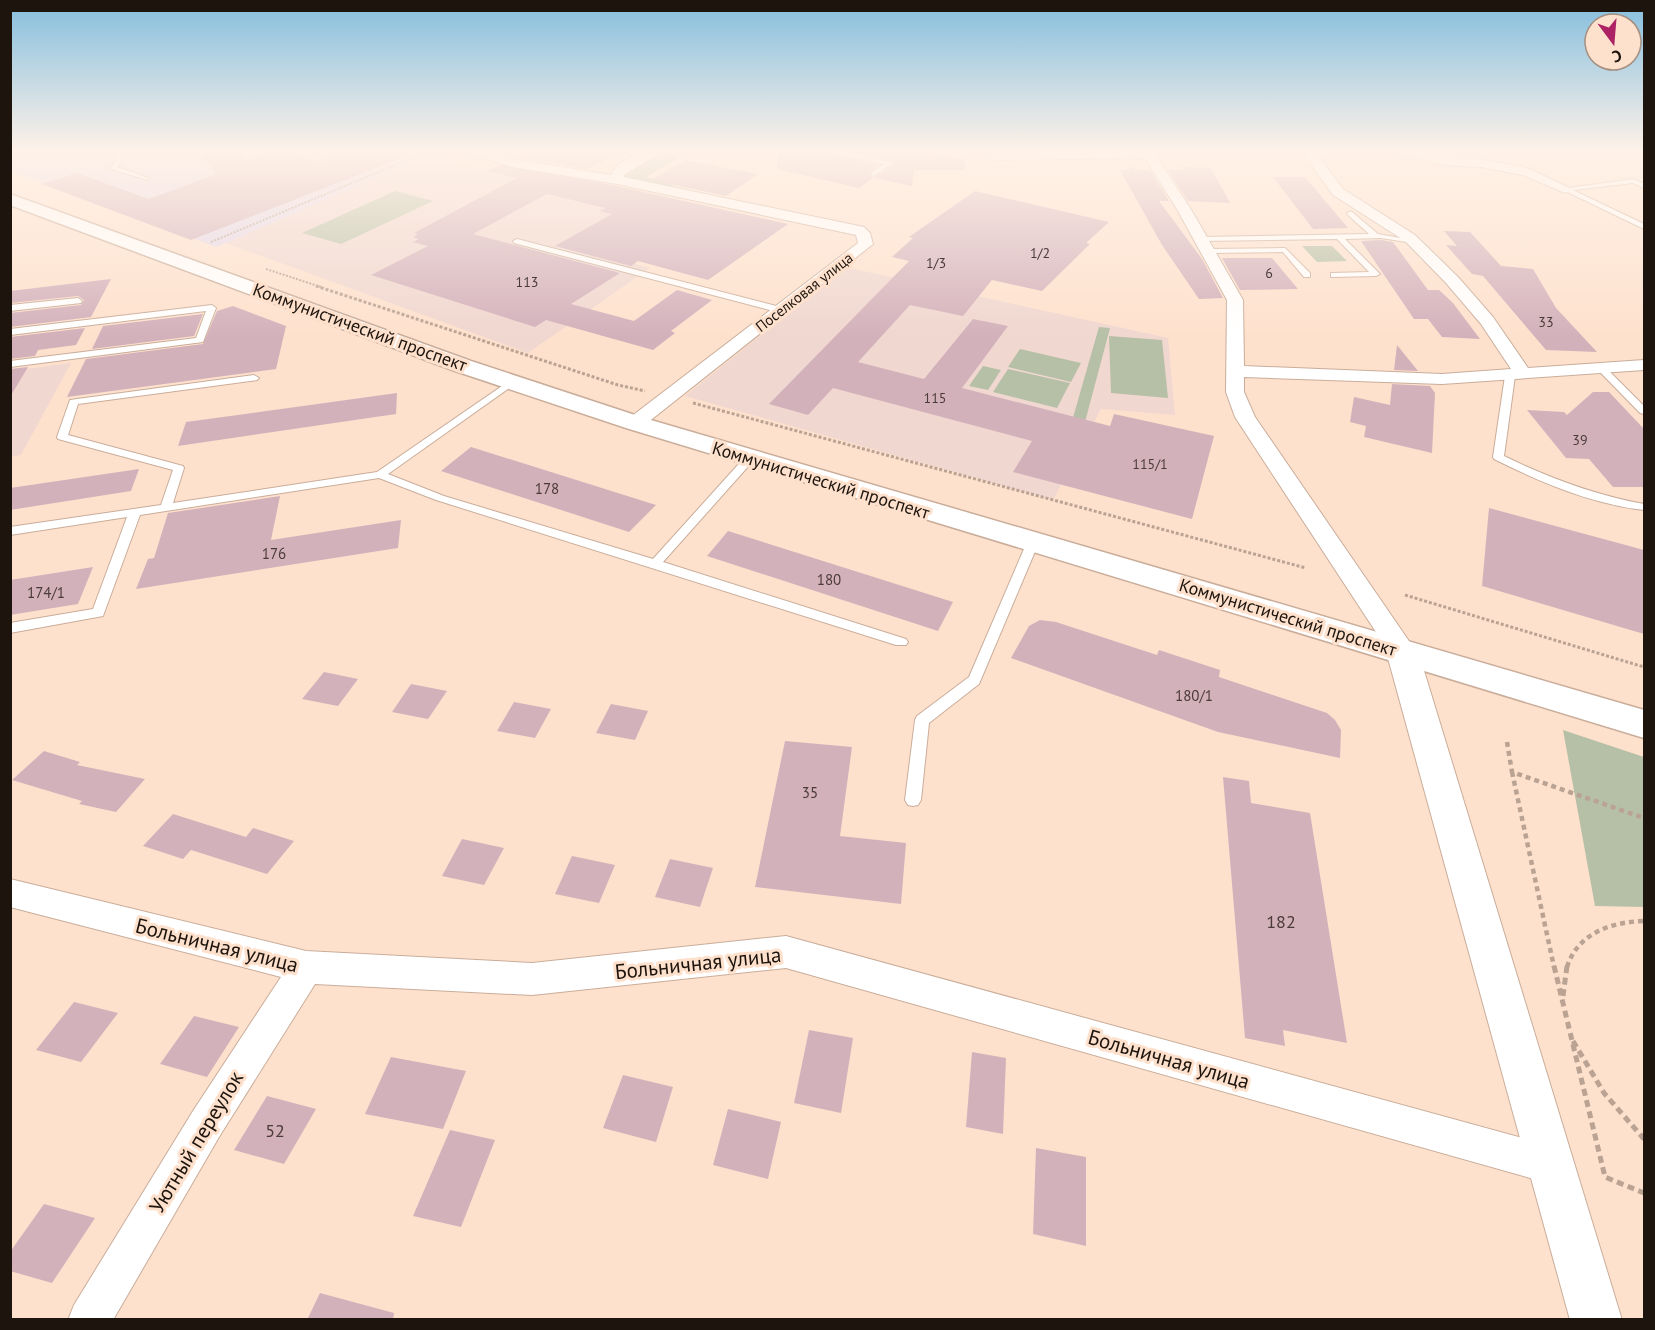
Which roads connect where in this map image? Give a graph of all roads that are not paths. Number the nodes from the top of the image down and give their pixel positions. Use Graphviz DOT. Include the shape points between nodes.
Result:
graph roads {
  1 [pos="46,212"];
  2 [pos="772,212"];
  3 [pos="1184,212"];
  4 [pos="1372,212"];
  5 [pos="1613,212"];
  6 [pos="1351,213"];
  7 [pos="1644,227"];
  8 [pos="1376,236"];
  9 [pos="1339,237"];
  10 [pos="518,241"];
  11 [pos="1413,241"];
  12 [pos="1204,245"];
  13 [pos="1307,275"];
  14 [pos="1334,275"];
  15 [pos="78,301"];
  16 [pos="10,308"];
  17 [pos="781,310"];
  18 [pos="10,332"];
  19 [pos="10,364"];
  20 [pos="1644,365"];
  21 [pos="1235,370"];
  22 [pos="1603,370"];
  23 [pos="1517,376"];
  24 [pos="254,378"];
  25 [pos="512,382"];
  26 [pos="1644,411"];
  27 [pos="635,423"];
  28 [pos="749,459"];
  29 [pos="380,475"];
  30 [pos="166,507"];
  31 [pos="1644,507"];
  32 [pos="135,512"];
  33 [pos="10,531"];
  34 [pos="1033,543"];
  35 [pos="655,564"];
  36 [pos="10,628"];
  37 [pos="901,642"];
  38 [pos="1402,651"];
  39 [pos="1644,724"];
  40 [pos="913,800"];
  41 [pos="10,893"];
  42 [pos="306,967"];
  43 [pos="1548,1164"];
  44 [pos="89,1320"];
  45 [pos="1596,1320"];
  1 -- 25 [label="main road, Коммунистический проспект"];
  2 -- 17 [label="street, Поселковая улица" via="859,230 866,244"];
  3 -- 12 [label="street"];
  4 -- 11 [label="street"];
  5 -- 7 [label="lane"];
  6 -- 8 [label="lane"];
  8 -- 9 [label="lane"];
  8 -- 11 [label="lane"];
  9 -- 12 [label="lane"];
  9 -- 14 [label="lane" via="1376,274"];
  10 -- 17 [label="lane"];
  11 -- 23 [label="street" via="1487,321"];
  12 -- 13 [label="lane" via="1285,250"];
  12 -- 21 [label="street" via="1235,300"];
  15 -- 16 [label="lane"];
  17 -- 27 [label="street, Поселковая улица"];
  18 -- 19 [label="lane" via="212,308 200,340"];
  20 -- 22 [label="street"];
  21 -- 23 [label="street" via="1442,379"];
  21 -- 38 [label="street" via="1235,392 1245,417"];
  22 -- 23 [label="street"];
  22 -- 26 [label="lane"];
  23 -- 31 [label="lane" via="1498,457 1540,478 1617,504"];
  24 -- 30 [label="lane" via="74,402 62,437 179,468"];
  25 -- 27 [label="main road, Коммунистический проспект"];
  25 -- 29 [label="lane"];
  27 -- 28 [label="main road, Коммунистический проспект"];
  28 -- 34 [label="main road, Коммунистический проспект"];
  28 -- 35 [label="lane"];
  29 -- 30 [label="lane"];
  29 -- 35 [label="lane" via="440,498"];
  30 -- 32 [label="lane"];
  32 -- 33 [label="lane"];
  32 -- 36 [label="lane" via="98,613"];
  34 -- 38 [label="main road, Коммунистический проспект"];
  34 -- 40 [label="lane" via="974,680 922,720"];
  35 -- 37 [label="lane"];
  38 -- 39 [label="main road, Коммунистический проспект"];
  38 -- 43 [label="street"];
  41 -- 42 [label="street, Больничная улица"];
  42 -- 43 [label="street, Больничная улица" via="532,979 786,952"];
  42 -- 44 [label="street, Уютный переулок"];
  43 -- 45 [label="street"];
}
